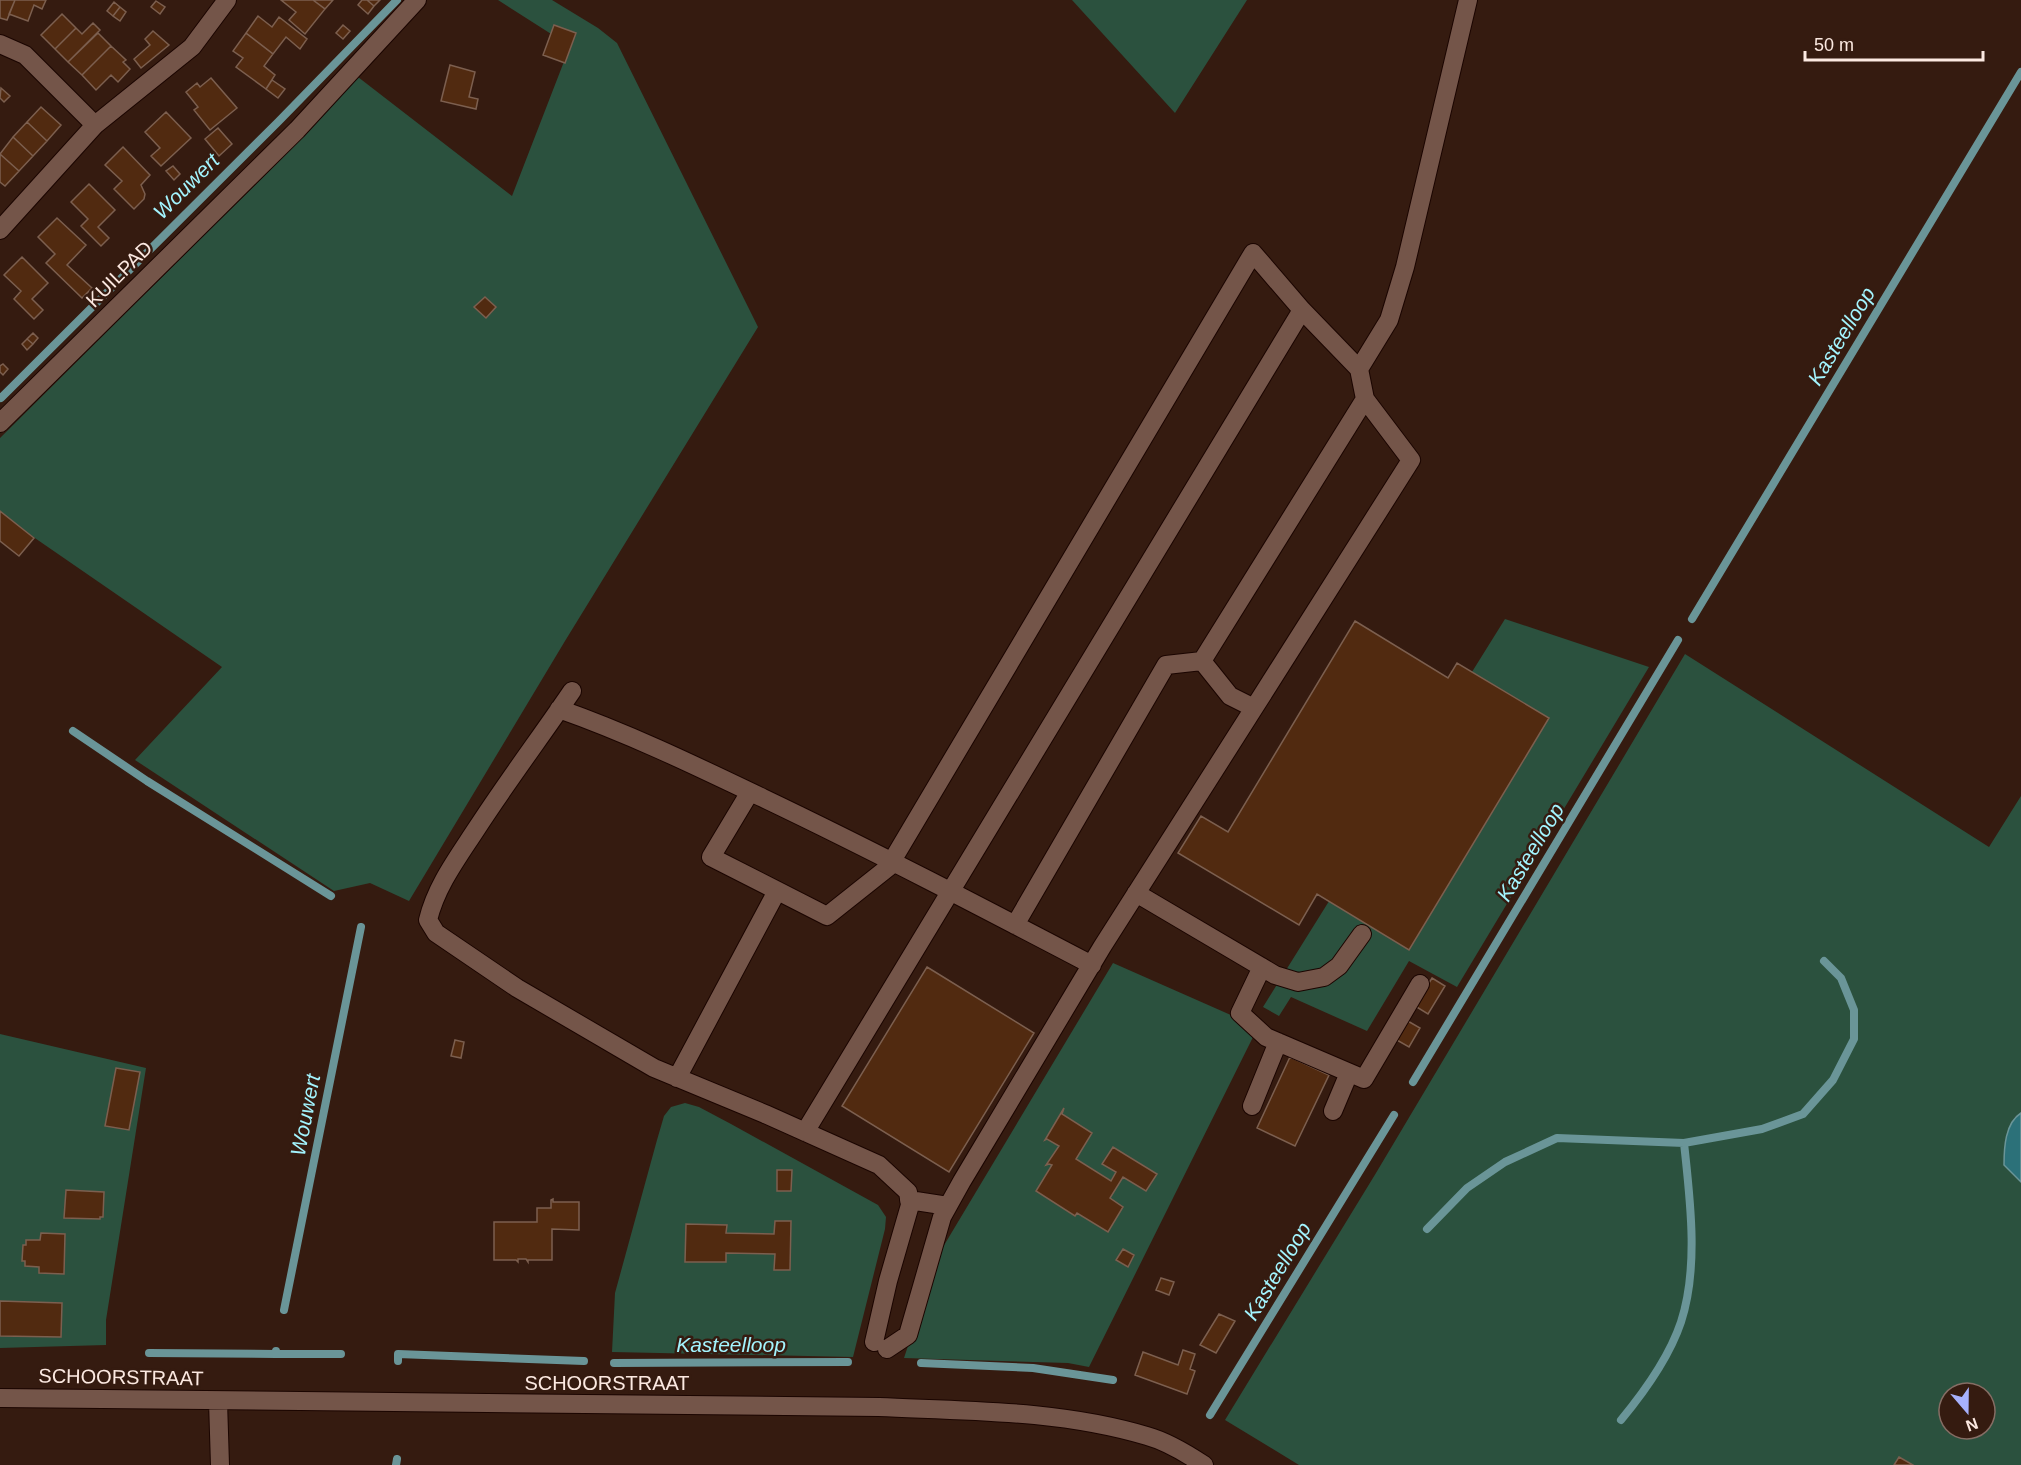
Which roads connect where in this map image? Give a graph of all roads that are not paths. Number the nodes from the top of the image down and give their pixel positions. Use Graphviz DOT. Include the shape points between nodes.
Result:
graph roads {
  1 [pos="227,0"];
  2 [pos="417,0"];
  3 [pos="1468,0"];
  4 [pos="0,44"];
  5 [pos="95,125"];
  6 [pos="0,230"];
  7 [pos="1302,310"];
  8 [pos="1359,369"];
  9 [pos="1365,399"];
  10 [pos="0,423"];
  11 [pos="1202,661"];
  12 [pos="572,691"];
  13 [pos="1254,708"];
  14 [pos="559,709"];
  15 [pos="750,792"];
  16 [pos="893,862"];
  17 [pos="777,891"];
  18 [pos="951,892"];
  19 [pos="1137,893"];
  20 [pos="1015,925"];
  21 [pos="1362,934"];
  22 [pos="1092,965"];
  23 [pos="1262,967"];
  24 [pos="1420,984"];
  25 [pos="1278,1042"];
  26 [pos="1350,1073"];
  27 [pos="676,1078"];
  28 [pos="1252,1106"];
  29 [pos="1333,1111"];
  30 [pos="805,1132"];
  31 [pos="909,1200"];
  32 [pos="948,1206"];
  33 [pos="0,1398"];
  34 [pos="218,1401"];
  35 [pos="220,1465"];
  36 [pos="1204,1465"];
  1 -- 5 [label="street" via="192,47"];
  2 -- 10 [label="street, KUILPAD" via="297,130"];
  3 -- 8 [label="street" via="1405,267 1389,320"];
  4 -- 5 [label="street" via="25,55"];
  5 -- 6 [label="street"];
  7 -- 8 [label="street"];
  7 -- 16 [label="street" via="1253,254"];
  7 -- 18 [label="street"];
  8 -- 9 [label="street"];
  9 -- 11 [label="street"];
  9 -- 13 [label="street" via="1411,460"];
  11 -- 13 [label="street" via="1230,696"];
  11 -- 20 [label="street" via="1166,665"];
  12 -- 14 [label="street"];
  13 -- 19 [label="street"];
  14 -- 15 [label="street" via="613,728"];
  14 -- 27 [label="street" via="447,873 433,901 429,920 436,933 518,987"];
  15 -- 16 [label="street"];
  15 -- 17 [label="street" via="711,857"];
  16 -- 17 [label="street" via="827,916"];
  16 -- 18 [label="street"];
  17 -- 27 [label="street"];
  18 -- 20 [label="street"];
  18 -- 30 [label="street"];
  19 -- 22 [label="street"];
  19 -- 23 [label="street"];
  20 -- 22 [label="street"];
  21 -- 23 [label="street" via="1340,966 1324,977 1298,982"];
  22 -- 32 [label="street"];
  23 -- 25 [label="street" via="1240,1013 1266,1037"];
  24 -- 26 [label="street" via="1364,1079"];
  25 -- 26 [label="street"];
  25 -- 28 [label="street"];
  26 -- 29 [label="street"];
  27 -- 30 [label="street"];
  30 -- 31 [label="street" via="879,1165 908,1192"];
  31 -- 32 [label="street"];
  31 -- 32 [label="street" via="888,1281 880,1345 908,1335"];
  33 -- 34 [label="street, SCHOORSTRAAT"];
  34 -- 35 [label="street"];
  34 -- 36 [label="street, SCHOORSTRAAT" via="879,1407 1015,1413 1060,1417 1149,1437"];
}
